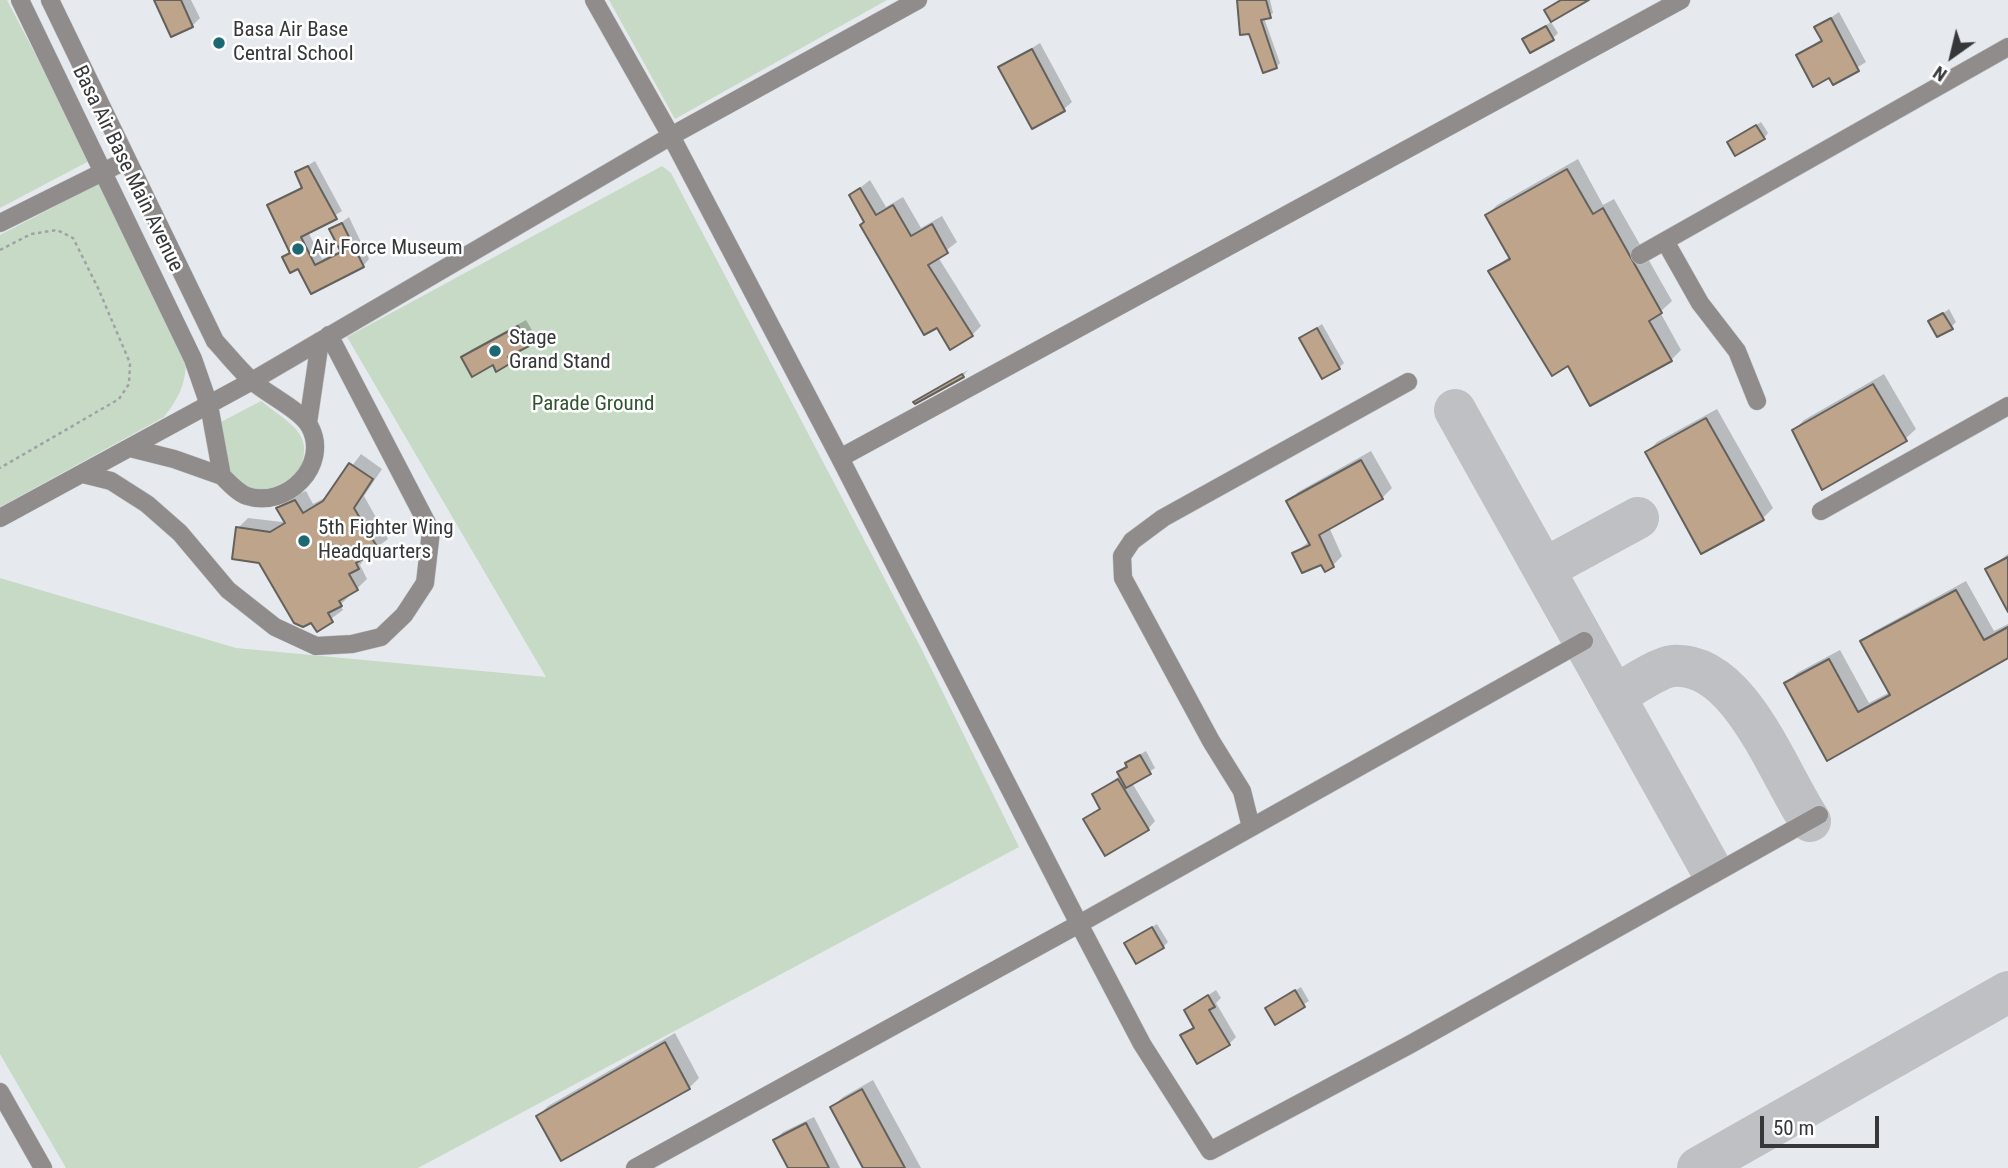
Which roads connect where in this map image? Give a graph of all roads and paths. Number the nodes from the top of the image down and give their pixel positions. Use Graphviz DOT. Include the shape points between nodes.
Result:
graph roads {
  1 [pos="20,0"];
  2 [pos="50,0"];
  3 [pos="594,0"];
  4 [pos="918,0"];
  5 [pos="1681,0"];
  6 [pos="2008,47"];
  7 [pos="671,136"];
  8 [pos="127,160"];
  9 [pos="102,171"];
  10 [pos="0,223"];
  11 [pos="1665,241"];
  12 [pos="0,250"];
  13 [pos="1640,255"];
  14 [pos="324,338"];
  15 [pos="253,382"];
  16 [pos="1408,382"];
  17 [pos="1757,401"];
  18 [pos="209,405"];
  19 [pos="2008,405"];
  20 [pos="308,423"];
  21 [pos="130,448"];
  22 [pos="840,458"];
  23 [pos="0,468"];
  24 [pos="83,474"];
  25 [pos="222,476"];
  26 [pos="1821,511"];
  27 [pos="0,518"];
  28 [pos="1584,640"];
  29 [pos="1819,815"];
  30 [pos="1251,827"];
  31 [pos="1079,923"];
  32 [pos="0,1092"];
  33 [pos="43,1168"];
  34 [pos="635,1168"];
  1 -- 9 [label="lane, Basa Air Base Main Avenue"];
  2 -- 8 [label="lane, Basa Air Base Main Avenue"];
  3 -- 7 [label="lane"];
  4 -- 7 [label="lane"];
  5 -- 22 [label="lane"];
  6 -- 11 [label="lane"];
  7 -- 14 [label="lane"];
  7 -- 22 [label="lane"];
  8 -- 9 [label="lane"];
  8 -- 15 [label="lane, Basa Air Base Main Avenue" via="215,341"];
  9 -- 10 [label="lane"];
  9 -- 18 [label="lane, Basa Air Base Main Avenue" via="193,359"];
  11 -- 13 [label="lane"];
  11 -- 17 [label="lane" via="1700,303 1737,351"];
  12 -- 23 [label="path" via="31,234 57,230 73,238 130,363 129,384 119,399"];
  14 -- 15 [label="lane"];
  14 -- 20 [label="lane"];
  14 -- 24 [label="lane" via="431,531 425,583 404,615 381,637 316,646 275,627 228,590 180,533 147,504 111,481"];
  15 -- 18 [label="lane"];
  15 -- 20 [label="lane"];
  16 -- 30 [label="lane" via="1163,518 1132,541 1122,555 1123,578 1242,791"];
  18 -- 21 [label="lane"];
  18 -- 25 [label="lane"];
  19 -- 26 [label="lane"];
  20 -- 25 [label="lane" via="314,449 296,488 267,499 246,496"];
  21 -- 24 [label="lane"];
  21 -- 25 [label="lane"];
  22 -- 31 [label="lane"];
  24 -- 27 [label="lane"];
  28 -- 30 [label="lane"];
  29 -- 31 [label="lane" via="1210,1151 1142,1044"];
  30 -- 31 [label="lane"];
  31 -- 34 [label="lane"];
  32 -- 33 [label="lane"];
}
